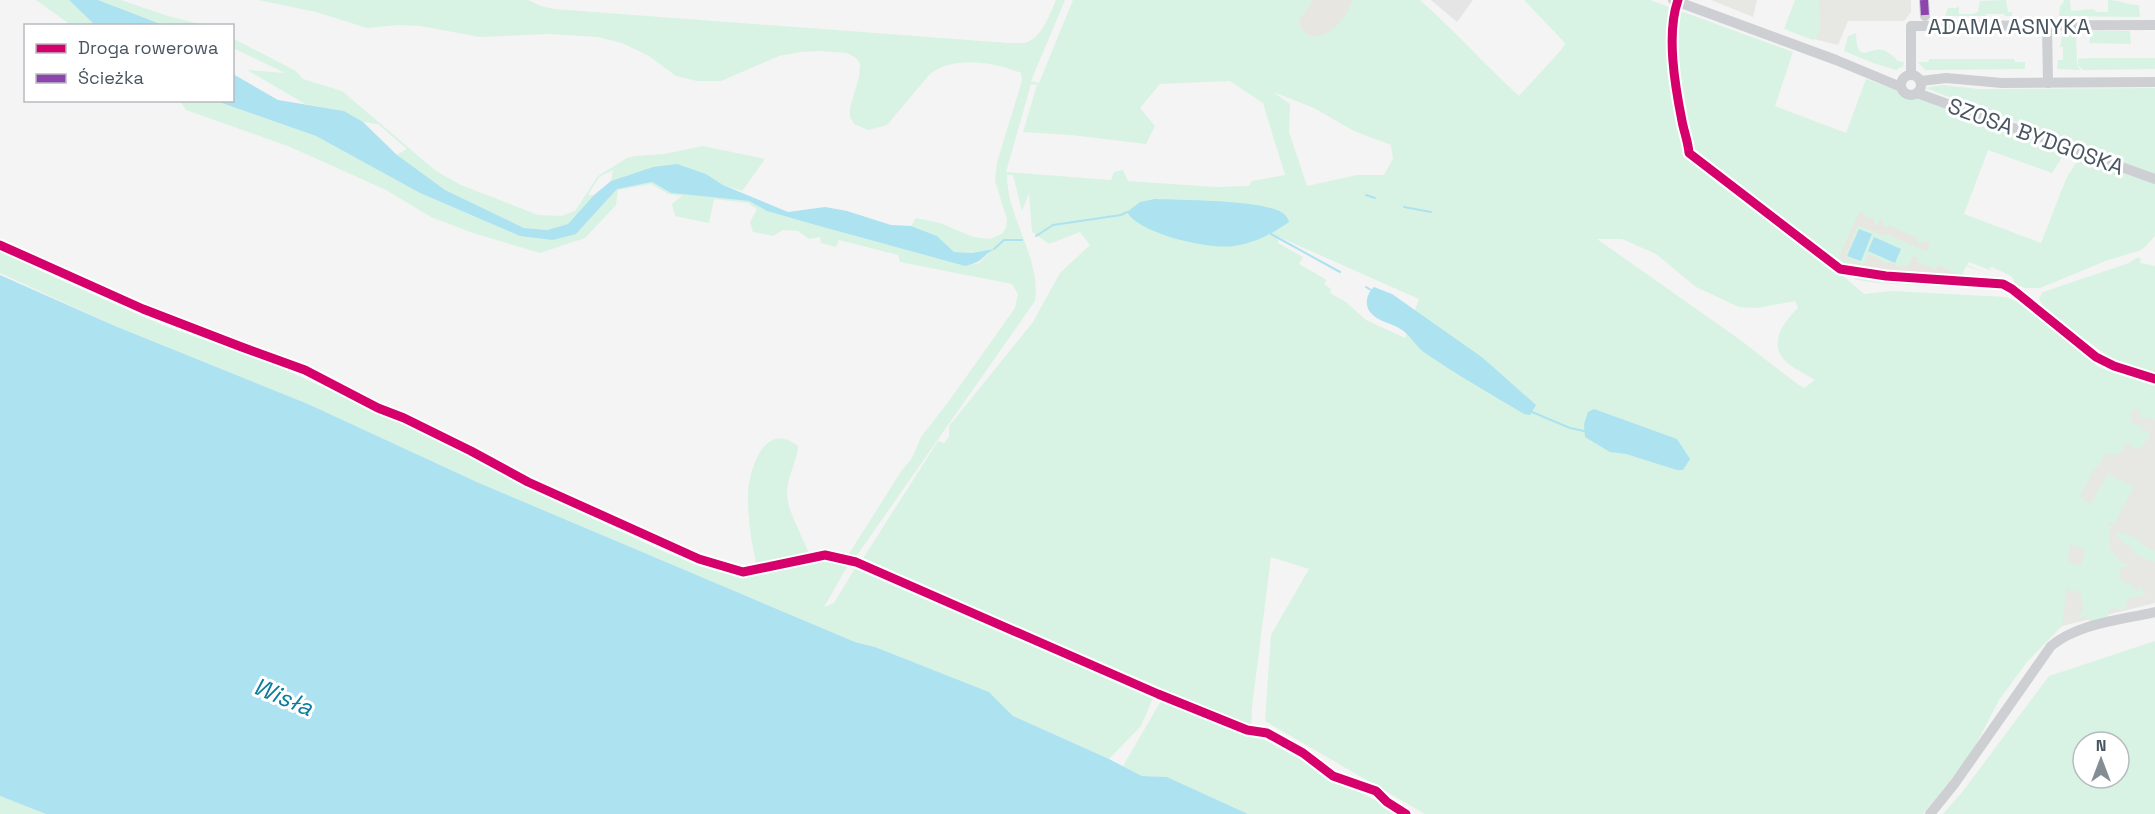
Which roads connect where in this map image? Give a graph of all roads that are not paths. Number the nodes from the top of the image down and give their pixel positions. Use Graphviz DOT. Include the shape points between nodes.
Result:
graph roads {
  1 [pos="1673,0"];
  2 [pos="1924,0"];
  3 [pos="1925,16"];
  4 [pos="2155,25"];
  5 [pos="2047,26"];
  6 [pos="1905,80"];
  7 [pos="1921,81"];
  8 [pos="2048,82"];
  9 [pos="2155,82"];
  10 [pos="1917,93"];
  11 [pos="2155,178"];
  12 [pos="0,245"];
  13 [pos="2155,612"];
  14 [pos="1406,814"];
  15 [pos="1930,814"];
  1 -- 6 [label="street" via="1852,67"];
  2 -- 3 [label="street"];
  4 -- 5 [label="street, ADAMA ASNYKA"];
  5 -- 6 [label="street, ADAMA ASNYKA" via="1911,26"];
  5 -- 8 [label="street"];
  6 -- 7 [label="street" via="1917,76"];
  6 -- 10 [label="street" via="1906,94"];
  7 -- 8 [label="street" via="1946,78"];
  7 -- 10 [label="street"];
  8 -- 9 [label="street"];
  10 -- 11 [label="street, SZOSA BYDGOSKA"];
  12 -- 14 [label="street" via="143,309 305,370 528,482 677,551 743,572 825,555 856,562 1158,694 1247,730 1267,733 1333,776 1376,790"];
  13 -- 15 [label="street" via="2084,628 2051,646"];
}
